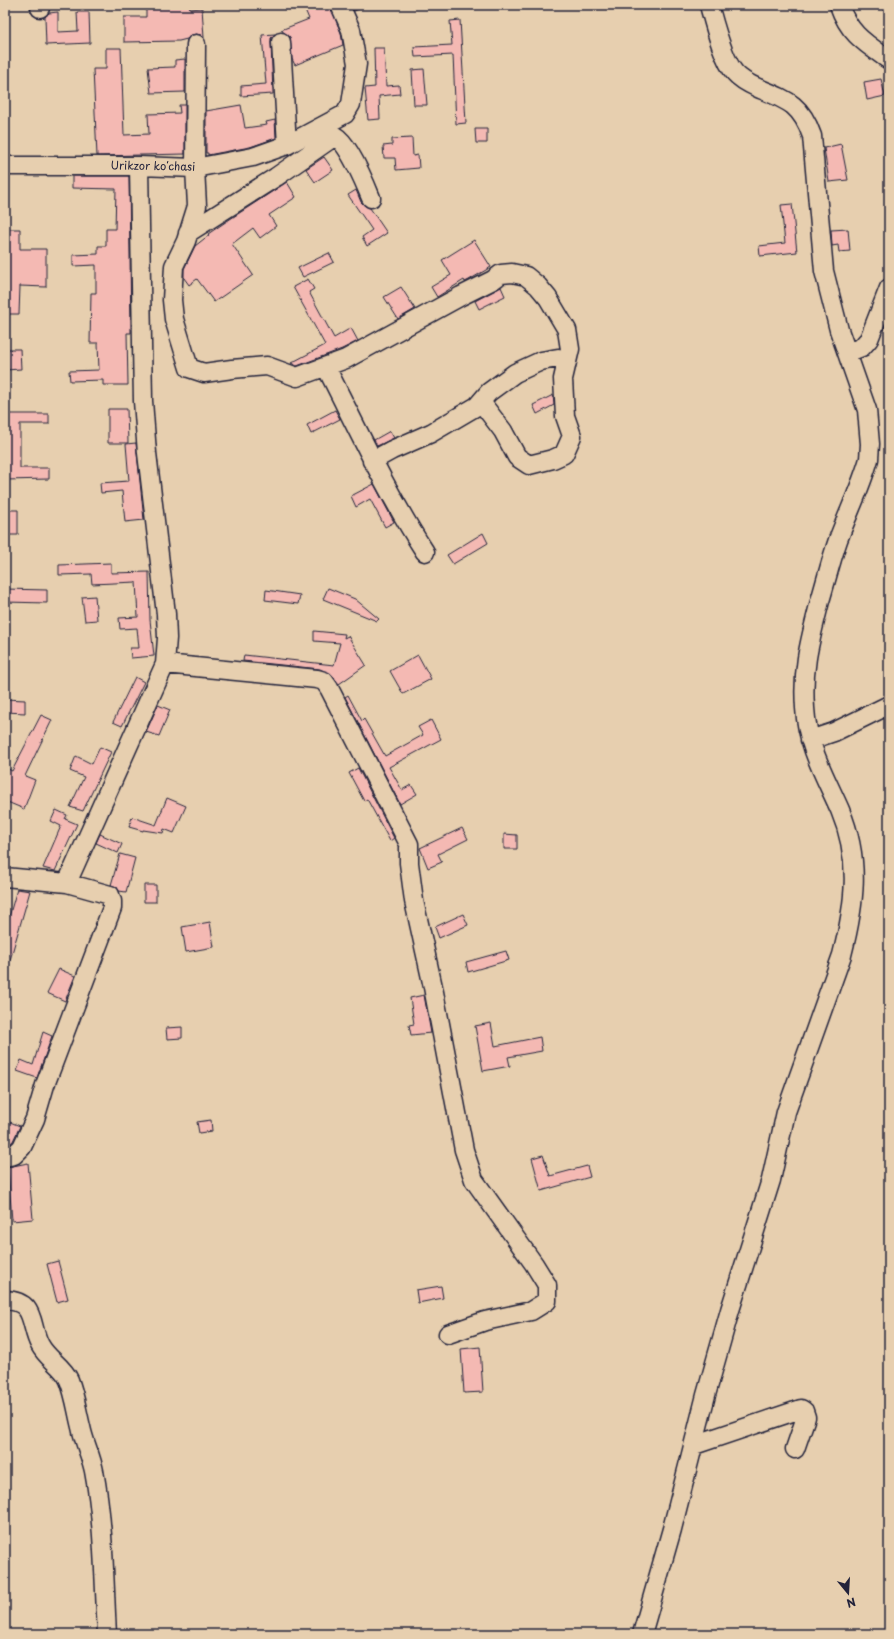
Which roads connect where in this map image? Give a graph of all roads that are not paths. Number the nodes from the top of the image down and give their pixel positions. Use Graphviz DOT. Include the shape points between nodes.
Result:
graph roads {
  1 [pos="340,5"];
  2 [pos="709,5"];
  3 [pos="839,5"];
  4 [pos="280,42"];
  5 [pos="196,44"];
  6 [pos="889,60"];
  7 [pos="312,132"];
  8 [pos="334,136"];
  9 [pos="287,145"];
  10 [pos="5,166"];
  11 [pos="139,166"];
  12 [pos="195,168"];
  13 [pos="371,198"];
  14 [pos="188,233"];
  15 [pos="889,288"];
  16 [pos="847,352"];
  17 [pos="566,362"];
  18 [pos="326,367"];
  19 [pos="478,406"];
  20 [pos="372,461"];
  21 [pos="425,552"];
  22 [pos="165,664"];
  23 [pos="889,705"];
  24 [pos="810,740"];
  25 [pos="5,878"];
  26 [pos="67,883"];
  27 [pos="5,1157"];
  28 [pos="5,1300"];
  29 [pos="448,1334"];
  30 [pos="694,1445"];
  31 [pos="795,1449"];
  32 [pos="107,1634"];
  33 [pos="642,1634"];
  1 -- 7 [label="street, Urikzor koʻchasi" via="351,30 357,64 352,104 345,114"];
  2 -- 16 [label="street" via="724,52 734,72 748,83 798,109 809,128 812,136 824,271"];
  3 -- 6 [label="street" via="853,32"];
  4 -- 9 [label="street"];
  5 -- 12 [label="street"];
  7 -- 8 [label="street"];
  7 -- 9 [label="street, Urikzor koʻchasi"];
  8 -- 13 [label="street" via="346,148"];
  8 -- 14 [label="street" via="276,177"];
  9 -- 12 [label="street, Urikzor koʻchasi" via="253,157"];
  10 -- 11 [label="street, Urikzor koʻchasi"];
  11 -- 12 [label="street, Urikzor koʻchasi"];
  11 -- 22 [label="street" via="143,401 166,614"];
  12 -- 14 [label="street" via="197,206"];
  14 -- 18 [label="street" via="174,266 172,300 174,319 189,368 204,373 267,366 297,377"];
  15 -- 16 [label="street" via="869,339 862,347"];
  16 -- 24 [label="street" via="867,410 869,459 838,541 807,649 804,692"];
  17 -- 18 [label="street" via="570,349 567,330 548,298 526,276 512,273 501,274 346,359"];
  17 -- 19 [label="street" via="558,358 541,361 515,373 489,392"];
  17 -- 19 [label="street" via="563,378 565,416 572,436 564,454 529,465 517,457 503,431 484,406"];
  18 -- 20 [label="street"];
  19 -- 20 [label="street" via="431,433"];
  20 -- 21 [label="street"];
  22 -- 26 [label="street"];
  22 -- 29 [label="street" via="324,681 409,844 414,901 464,1150 474,1180 547,1285 547,1300 531,1311 485,1321"];
  23 -- 24 [label="street" via="834,732"];
  24 -- 30 [label="street" via="840,810 853,853 854,882 848,933 788,1106 771,1180 728,1317"];
  25 -- 26 [label="street"];
  26 -- 27 [label="street" via="110,895 112,908 22,1147 14,1155"];
  28 -- 32 [label="street" via="14,1300 25,1307 41,1347 63,1371 70,1384 98,1495"];
  30 -- 31 [label="street" via="801,1409 806,1417"];
  30 -- 33 [label="street"];
}
